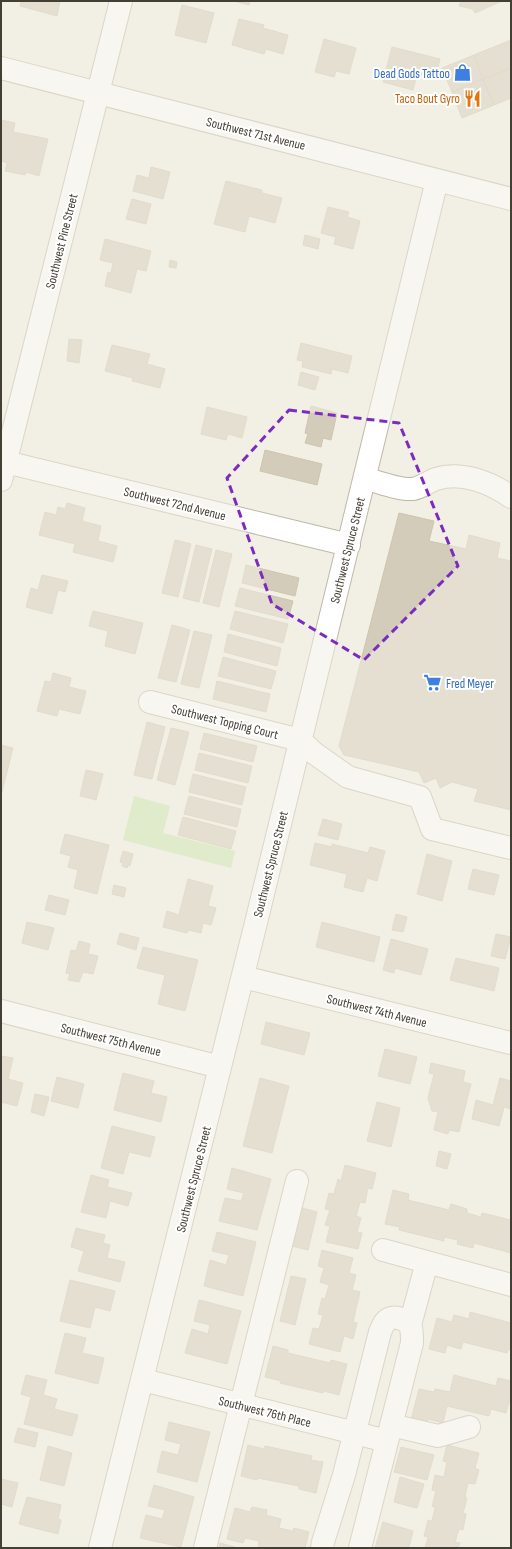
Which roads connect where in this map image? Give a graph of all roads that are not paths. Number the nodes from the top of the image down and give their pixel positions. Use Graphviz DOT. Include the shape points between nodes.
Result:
graph roads {
  1 [pos="121,1"];
  2 [pos="1,68"];
  3 [pos="98,92"];
  4 [pos="437,180"];
  5 [pos="511,199"];
  6 [pos="3,468"];
  7 [pos="365,478"];
  8 [pos="511,497"];
  9 [pos="349,545"];
  10 [pos="150,702"];
  11 [pos="300,740"];
  12 [pos="511,848"];
  13 [pos="243,977"];
  14 [pos="1,1011"];
  15 [pos="511,1043"];
  16 [pos="220,1067"];
  17 [pos="298,1181"];
  18 [pos="383,1250"];
  19 [pos="427,1262"];
  20 [pos="511,1284"];
  21 [pos="410,1325"];
  22 [pos="143,1380"];
  23 [pos="242,1405"];
  24 [pos="469,1427"];
  25 [pos="354,1433"];
  26 [pos="389,1433"];
  27 [pos="100,1548"];
  28 [pos="205,1548"];
  29 [pos="322,1548"];
  30 [pos="360,1548"];
  1 -- 3 [label="street, Southwest Pine Street"];
  2 -- 3 [label="street, Southwest 71st Avenue"];
  3 -- 4 [label="street, Southwest 71st Avenue"];
  3 -- 6 [label="street, Southwest Pine Street"];
  4 -- 5 [label="street, Southwest 71st Avenue"];
  4 -- 7 [label="street, Southwest Spruce Street"];
  6 -- 9 [label="street, Southwest 72nd Avenue"];
  7 -- 8 [label="street" via="414,489 436,479 460,477 497,487"];
  7 -- 9 [label="street, Southwest Spruce Street"];
  9 -- 11 [label="street, Southwest Spruce Street"];
  10 -- 11 [label="street, Southwest Topping Court"];
  11 -- 12 [label="street" via="348,776 420,797 432,829"];
  11 -- 13 [label="street, Southwest Spruce Street"];
  13 -- 15 [label="street, Southwest 74th Avenue"];
  13 -- 16 [label="street, Southwest Spruce Street"];
  14 -- 16 [label="street, Southwest 75th Avenue"];
  16 -- 22 [label="street, Southwest Spruce Street"];
  17 -- 23 [label="street"];
  18 -- 19 [label="street"];
  19 -- 20 [label="street"];
  19 -- 21 [label="street"];
  21 -- 25 [label="street" via="397,1318 385,1321"];
  21 -- 26 [label="street" via="412,1343"];
  22 -- 23 [label="street, Southwest 76th Place"];
  22 -- 27 [label="street, Southwest Spruce Street"];
  23 -- 25 [label="street, Southwest 76th Place"];
  23 -- 28 [label="street"];
  24 -- 26 [label="street, Southwest 76th Place" via="438,1436"];
  25 -- 26 [label="street, Southwest 76th Place"];
  25 -- 29 [label="street"];
  26 -- 30 [label="street"];
}
